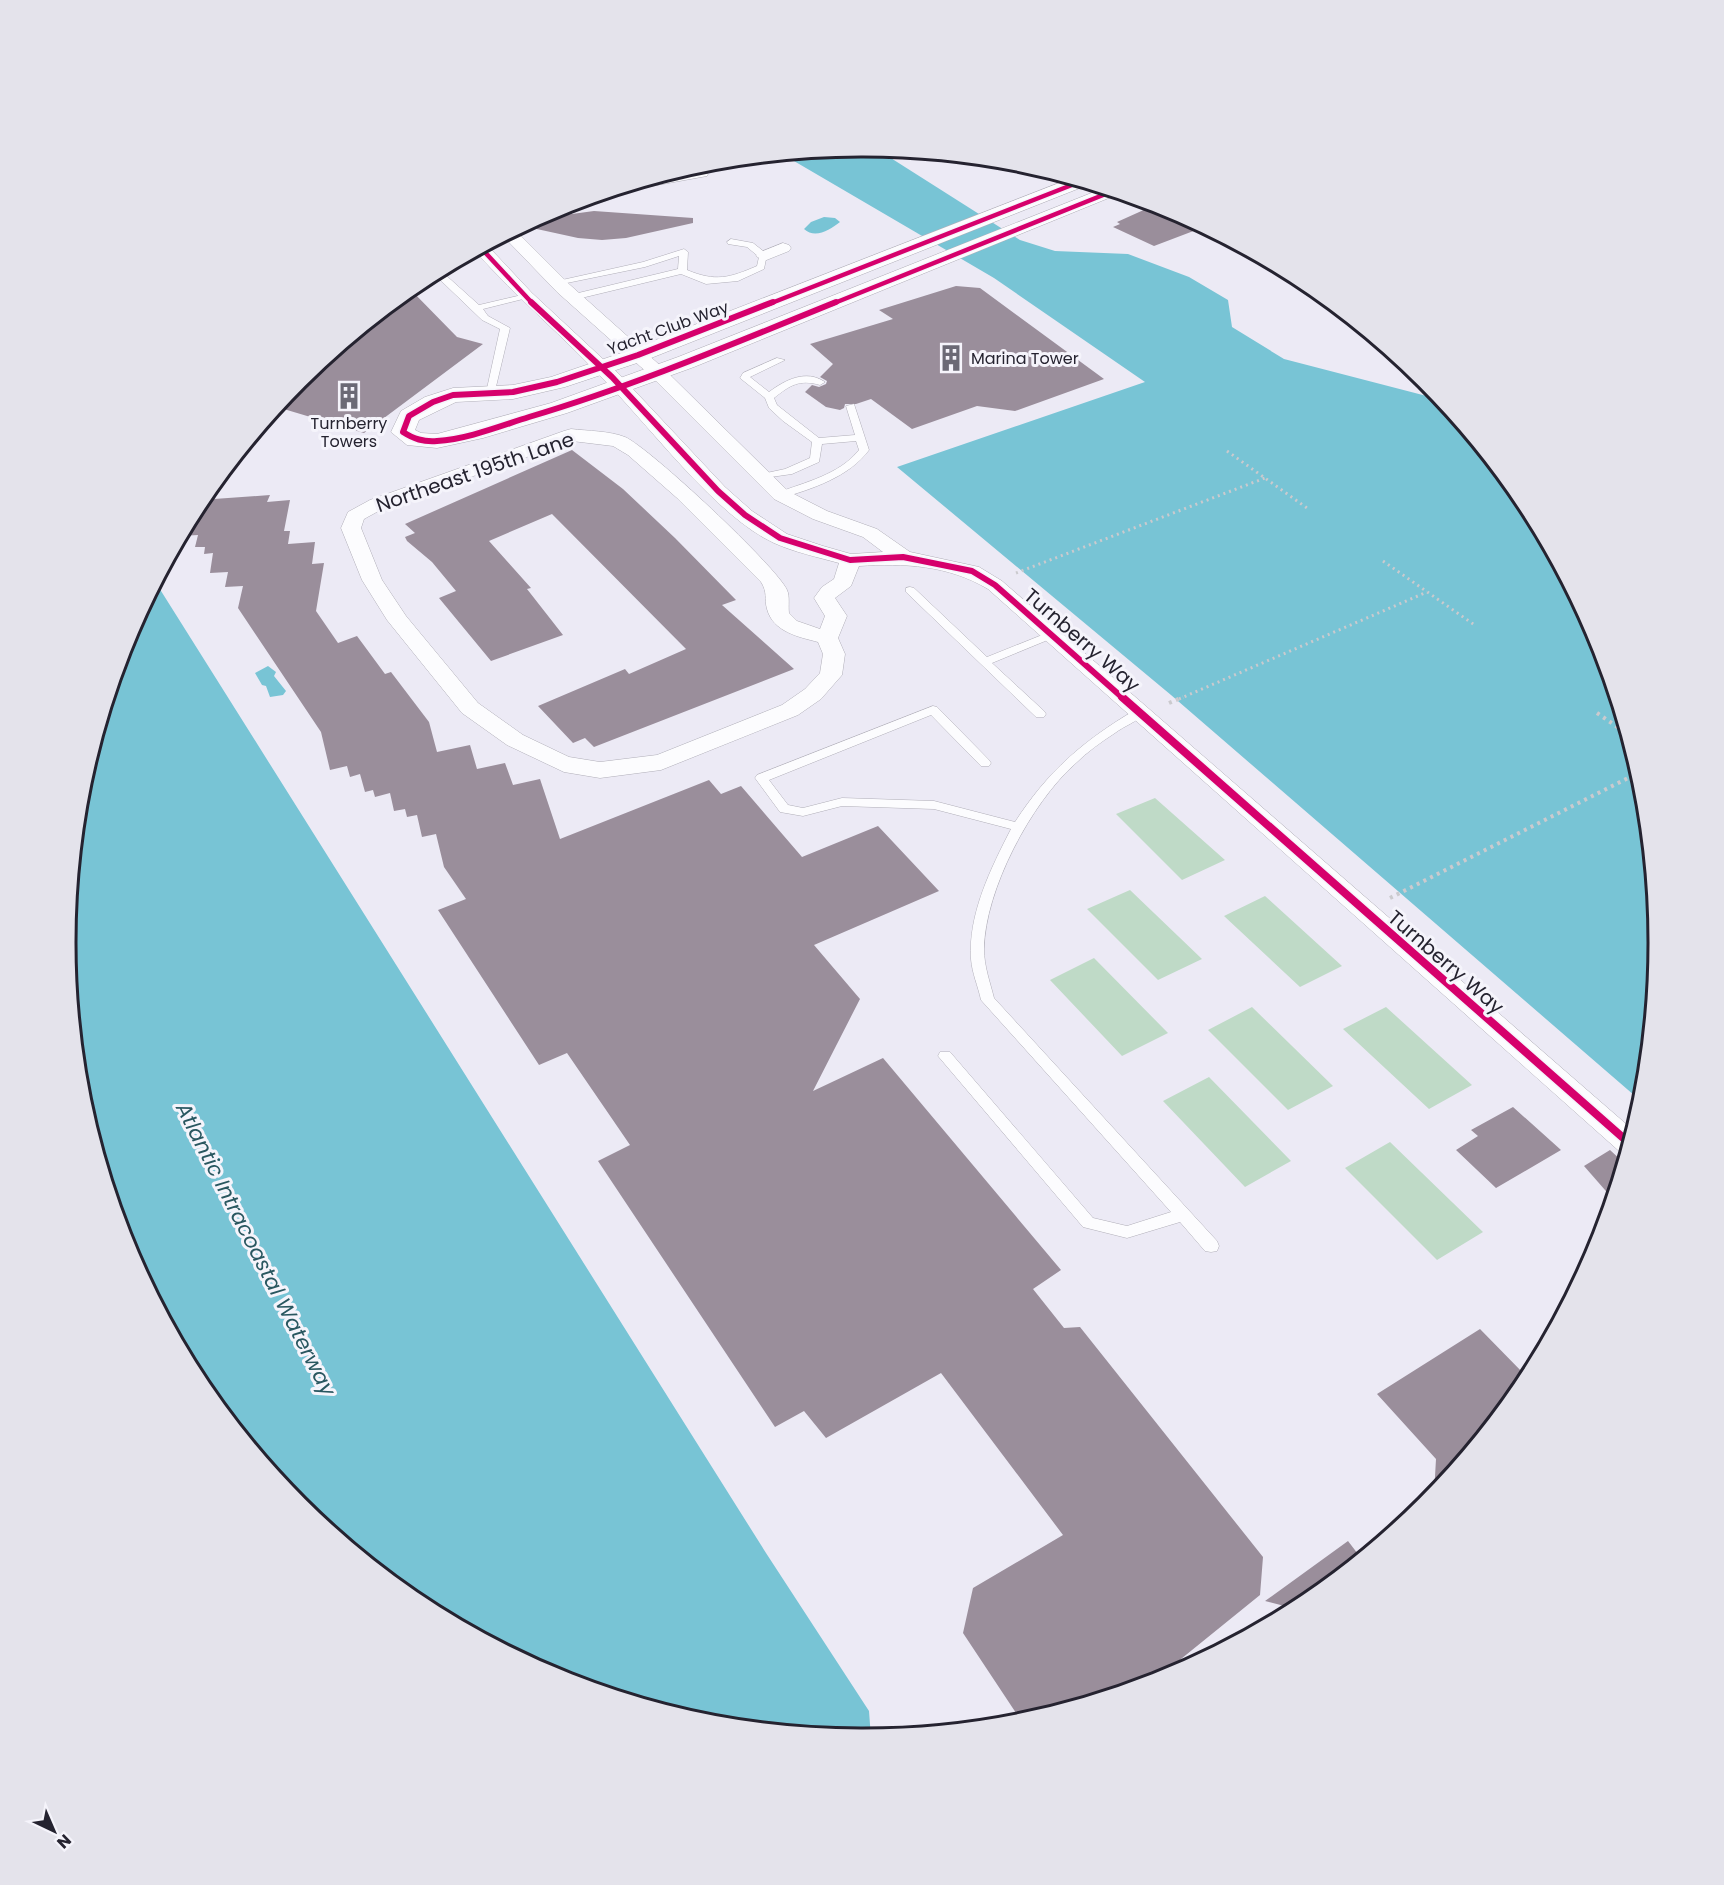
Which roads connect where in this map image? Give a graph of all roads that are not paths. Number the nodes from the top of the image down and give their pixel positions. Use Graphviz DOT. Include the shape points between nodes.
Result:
graph roads {
  1 [pos="704,174"];
  2 [pos="678,179"];
  3 [pos="1070,186"];
  4 [pos="1102,195"];
  5 [pos="514,238"];
  6 [pos="731,242"];
  7 [pos="783,248"];
  8 [pos="486,253"];
  9 [pos="765,256"];
  10 [pos="682,271"];
  11 [pos="444,278"];
  12 [pos="564,289"];
  13 [pos="526,297"];
  14 [pos="477,308"];
  15 [pos="638,356"];
  16 [pos="780,360"];
  17 [pos="602,367"];
  18 [pos="657,372"];
  19 [pos="820,382"];
  20 [pos="620,386"];
  21 [pos="491,393"];
  22 [pos="769,397"];
  23 [pos="851,406"];
  24 [pos="862,438"];
  25 [pos="817,441"];
  26 [pos="761,477"];
  27 [pos="783,497"];
  28 [pos="745,515"];
  29 [pos="903,557"];
  30 [pos="850,560"];
  31 [pos="910,590"];
  32 [pos="1051,635"];
  33 [pos="827,638"];
  34 [pos="985,661"];
  35 [pos="1139,713"];
  36 [pos="1040,714"];
  37 [pos="985,763"];
  38 [pos="1018,827"];
  39 [pos="945,1056"];
  40 [pos="1623,1138"];
  41 [pos="1183,1215"];
  42 [pos="1211,1246"];
  1 -- 2 [label="lane"];
  3 -- 15 [label="street, Yacht Club Way"];
  4 -- 18 [label="street, Yacht Club Way"];
  5 -- 12 [label="street, Turnberry Way"];
  6 -- 9 [label="lane" via="750,245"];
  7 -- 9 [label="street"];
  8 -- 13 [label="street, Turnberry Way"];
  9 -- 10 [label="lane" via="761,267 735,279 706,281"];
  10 -- 12 [label="lane"];
  10 -- 12 [label="lane" via="684,252"];
  11 -- 14 [label="lane"];
  12 -- 13 [label="street"];
  12 -- 15 [label="street, Turnberry Way"];
  13 -- 14 [label="lane"];
  13 -- 17 [label="street, Turnberry Way"];
  14 -- 21 [label="lane" via="485,318 505,328"];
  15 -- 17 [label="street, Yacht Club Way"];
  15 -- 18 [label="street, Turnberry Way"];
  16 -- 22 [label="lane" via="746,375"];
  17 -- 20 [label="street, Turnberry Way"];
  17 -- 21 [label="street, Yacht Club Way" via="557,382"];
  18 -- 20 [label="street, Yacht Club Way"];
  18 -- 26 [label="street, Turnberry Way"];
  19 -- 22 [label="lane" via="806,376 786,383"];
  20 -- 21 [label="street, Yacht Club Way" via="475,433 437,441 415,440 404,432 409,416 433,402 453,395"];
  20 -- 28 [label="street, Turnberry Way"];
  22 -- 25 [label="lane" via="779,413"];
  23 -- 24 [label="lane"];
  24 -- 25 [label="lane"];
  24 -- 27 [label="lane" via="864,450 844,468"];
  25 -- 26 [label="lane" via="815,460"];
  26 -- 27 [label="street, Turnberry Way"];
  27 -- 28 [label="street"];
  27 -- 29 [label="street, Turnberry Way" via="870,533"];
  28 -- 30 [label="street, Turnberry Way" via="780,538"];
  29 -- 30 [label="street, Turnberry Way"];
  29 -- 32 [label="street, Turnberry Way" via="972,571"];
  30 -- 33 [label="street, Northeast 195th Lane" via="844,582 824,598 836,616"];
  31 -- 34 [label="lane"];
  32 -- 34 [label="lane"];
  32 -- 35 [label="street, Turnberry Way"];
  33 -- 33 [label="street, Northeast 195th Lane" via="834,654 831,675 790,710 661,762 600,770 564,764 515,740 470,708 398,620 372,580 351,528 355,516 387,500 571,435 618,441 684,494 768,578 778,592 775,605 782,619 799,630"];
  34 -- 36 [label="lane"];
  35 -- 38 [label="lane, Turnberry Way" via="1109,729 1070,761 1034,800"];
  35 -- 40 [label="street, Turnberry Way"];
  37 -- 38 [label="lane" via="933,711 761,778 784,808 803,812 842,802 934,805"];
  38 -- 41 [label="lane, Turnberry Way" via="984,903 977,959 988,1000"];
  39 -- 41 [label="lane" via="1088,1223 1127,1232"];
  41 -- 42 [label="lane, Turnberry Way"];
}
